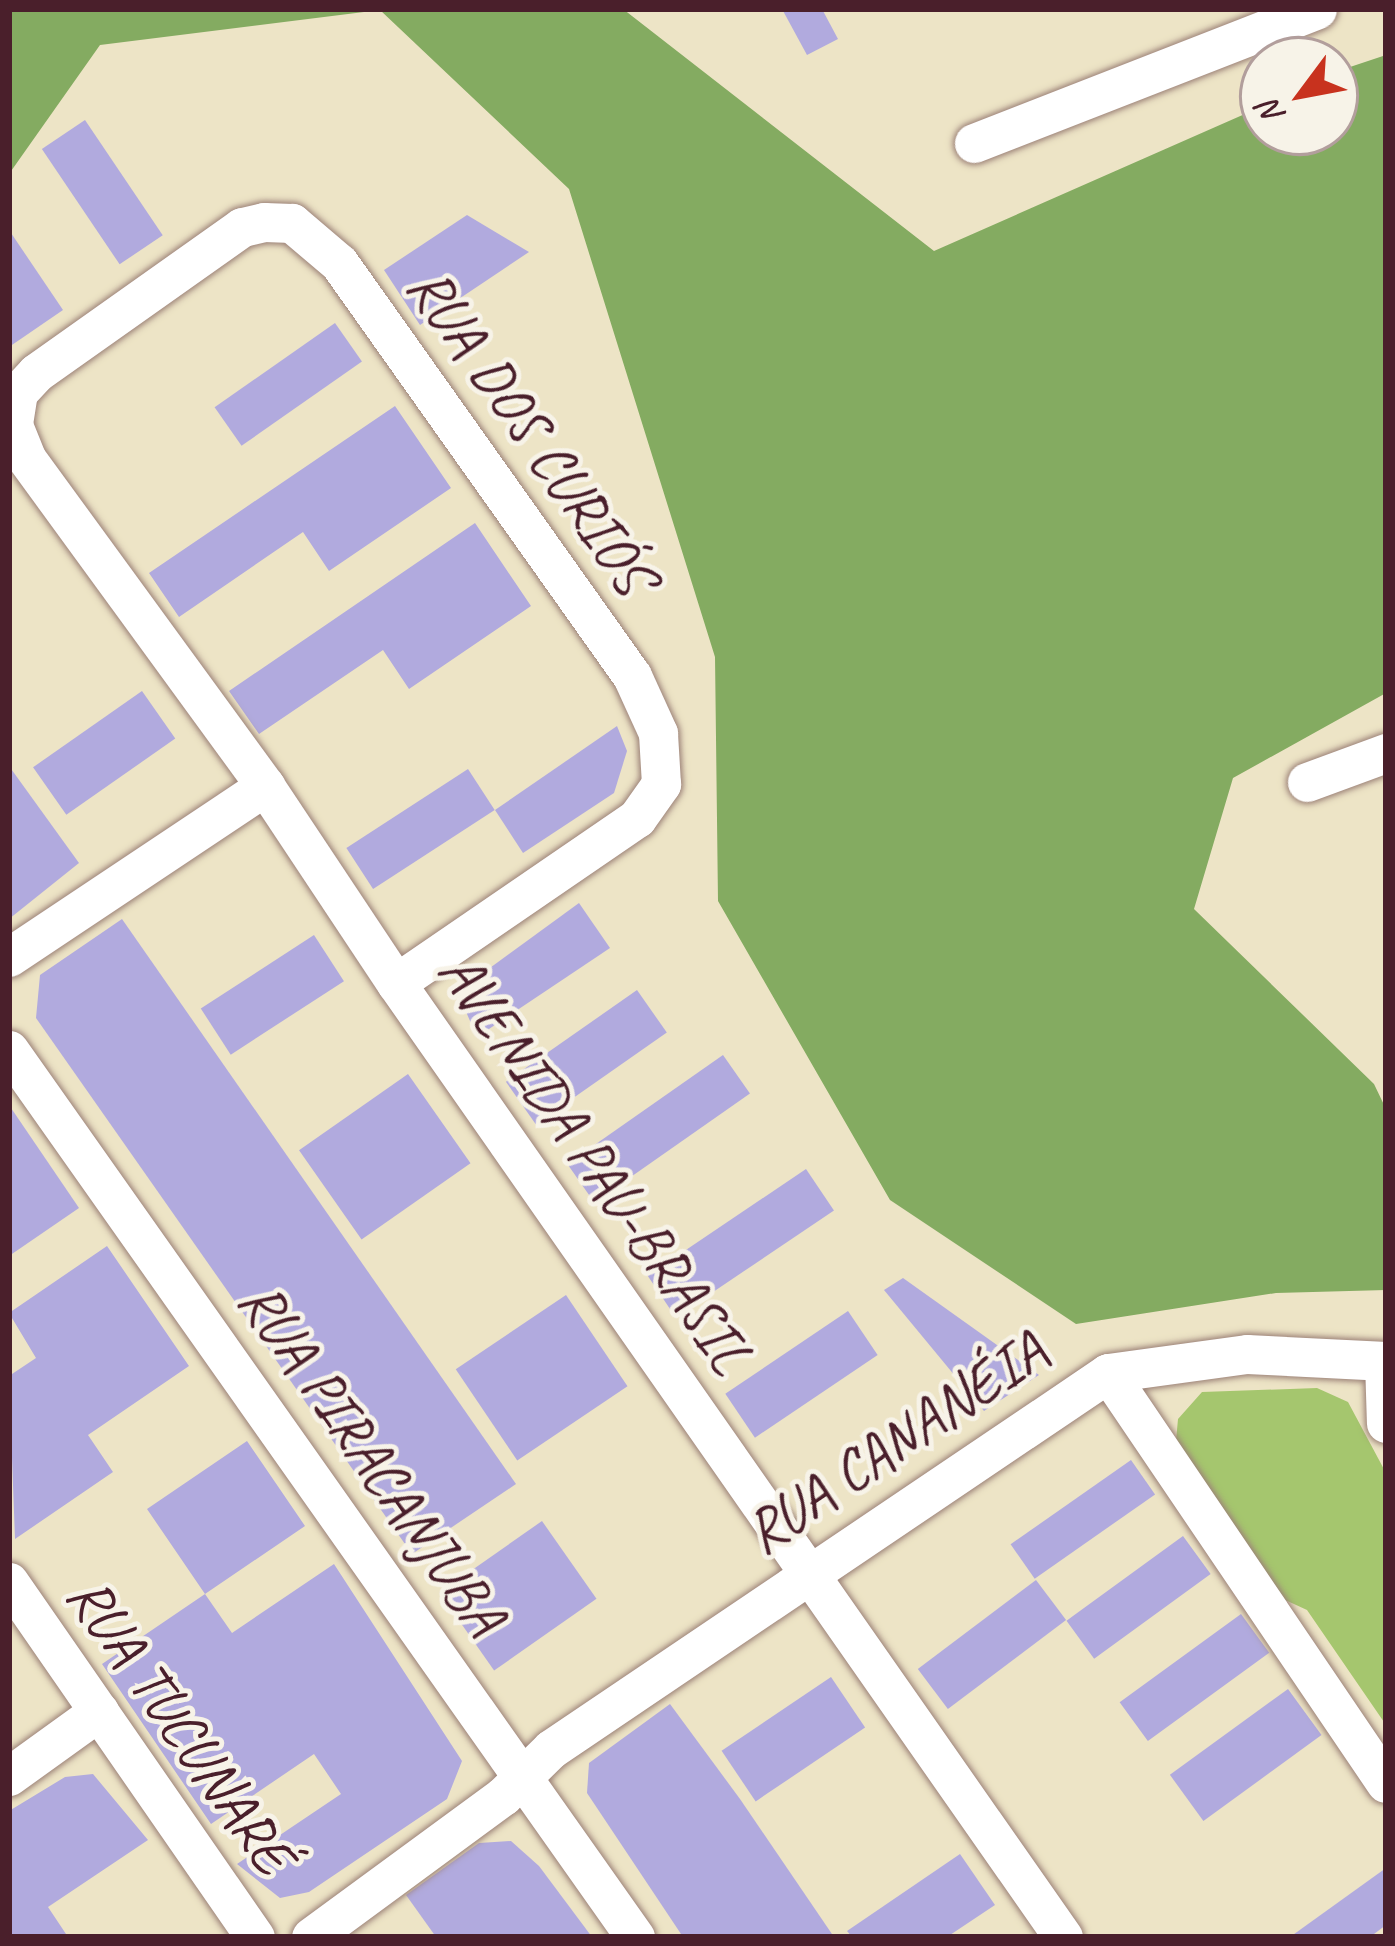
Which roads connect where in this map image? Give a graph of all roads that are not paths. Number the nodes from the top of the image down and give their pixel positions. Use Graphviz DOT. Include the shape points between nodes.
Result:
graph roads {
  1 [pos="1317,9"];
  2 [pos="974,143"];
  3 [pos="26,458"];
  4 [pos="1386,752"];
  5 [pos="1307,782"];
  6 [pos="265,786"];
  7 [pos="9,957"];
  8 [pos="396,983"];
  9 [pos="9,1050"];
  10 [pos="1385,1360"];
  11 [pos="1108,1373"];
  12 [pos="1386,1424"];
  13 [pos="808,1571"];
  14 [pos="9,1582"];
  15 [pos="98,1712"];
  16 [pos="522,1775"];
  17 [pos="9,1776"];
  18 [pos="1386,1783"];
  19 [pos="255,1937"];
  20 [pos="310,1937"];
  21 [pos="635,1937"];
  22 [pos="1063,1937"];
  1 -- 2 [label="street"];
  3 -- 6 [label="street, AVENIDA PAU-BRASIL"];
  3 -- 8 [label="street, RUA DOS CURIÓS" via="13,425 18,392 36,373 242,227 292,224 339,263 632,676 658,734 661,784 637,818"];
  4 -- 5 [label="street"];
  6 -- 7 [label="street"];
  6 -- 8 [label="street, AVENIDA PAU-BRASIL"];
  8 -- 13 [label="street, AVENIDA PAU-BRASIL"];
  9 -- 16 [label="street, RUA PIRACANJUBA"];
  10 -- 11 [label="street, RUA CANANÉIA" via="1247,1354"];
  10 -- 12 [label="street"];
  11 -- 13 [label="street, RUA CANANÉIA"];
  11 -- 18 [label="street"];
  13 -- 16 [label="street, RUA CANANÉIA"];
  13 -- 22 [label="street, AVENIDA PAU-BRASIL"];
  14 -- 15 [label="street, RUA TUCUNARÉ"];
  15 -- 17 [label="street"];
  15 -- 19 [label="street, RUA TUCUNARÉ"];
  16 -- 20 [label="street, RUA CANANÉIA"];
  16 -- 21 [label="street, RUA PIRACANJUBA"];
}
